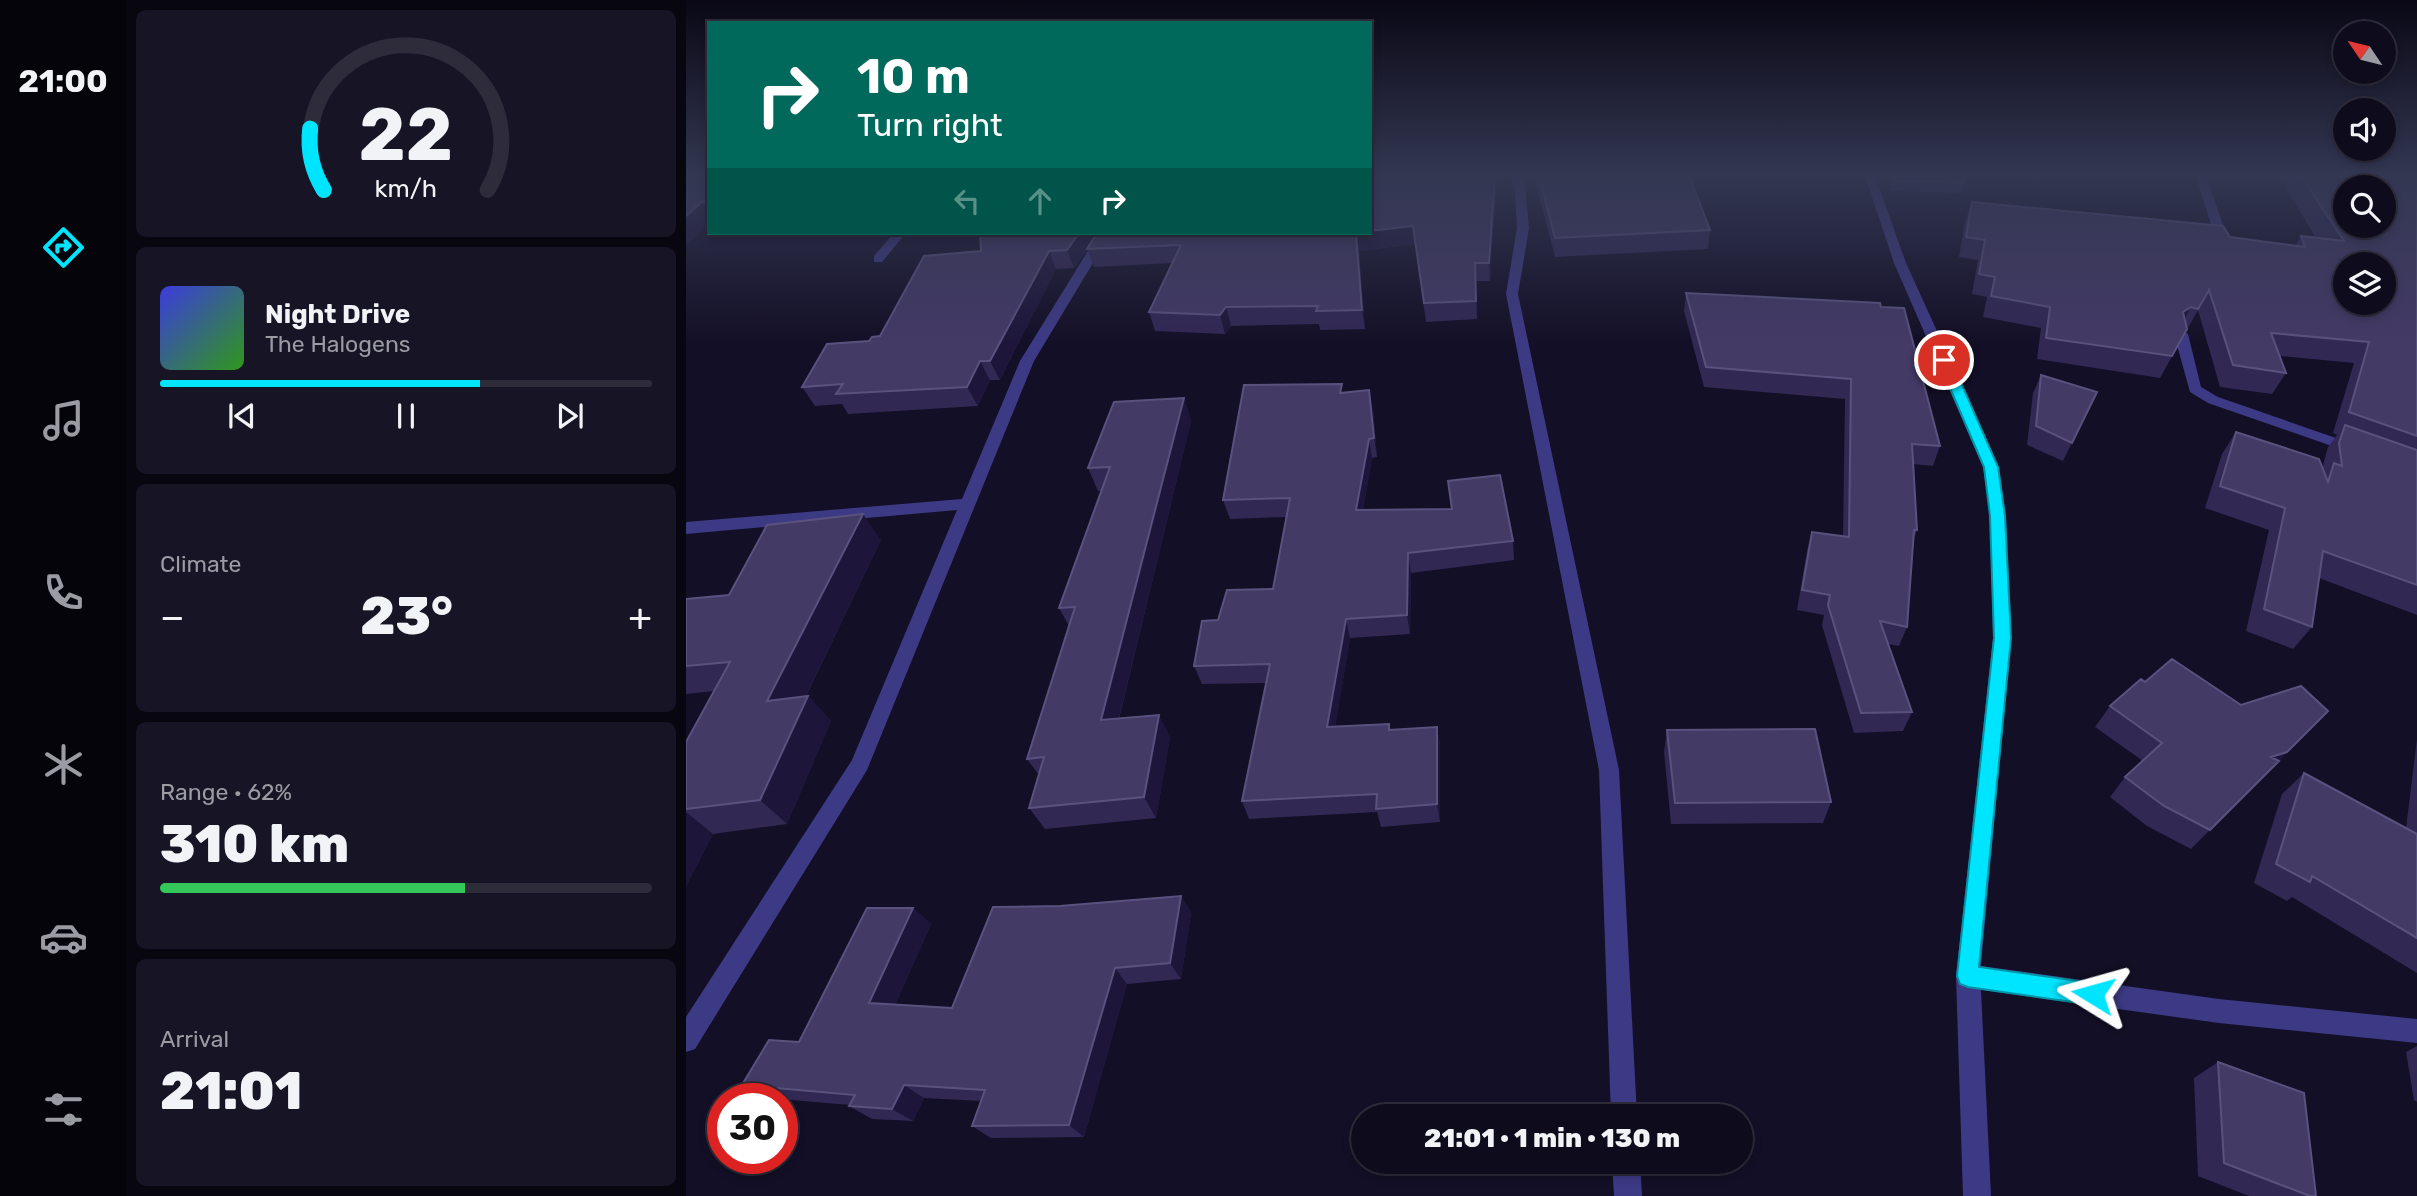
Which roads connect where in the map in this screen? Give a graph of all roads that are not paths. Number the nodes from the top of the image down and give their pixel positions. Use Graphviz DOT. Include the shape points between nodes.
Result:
graph roads {
  1 [pos="1521,232"];
  2 [pos="1889,232"];
  3 [pos="898,235"];
  4 [pos="1104,235"];
  5 [pos="878,259"];
  6 [pos="2181,334"];
  7 [pos="2368,453"];
  8 [pos="967,504"];
  9 [pos="686,528"];
  10 [pos="1968,976"];
  11 [pos="2417,1031"];
  12 [pos="686,1040"];
  13 [pos="1623,1104"];
  14 [pos="1627,1174"];
  15 [pos="1628,1196"];
  16 [pos="1977,1196"];
  1 -- 13 [label="street" via="1512,294 1609,770"];
  2 -- 10 [label="street" via="1991,467 1998,516 2002,638"];
  3 -- 5 [label="street"];
  4 -- 8 [label="street" via="1027,361"];
  6 -- 7 [label="street" via="2195,389 2213,400"];
  8 -- 9 [label="street"];
  8 -- 12 [label="street" via="860,764"];
  10 -- 11 [label="street" via="2219,1012"];
  10 -- 16 [label="street"];
  14 -- 15 [label="street"];
}
